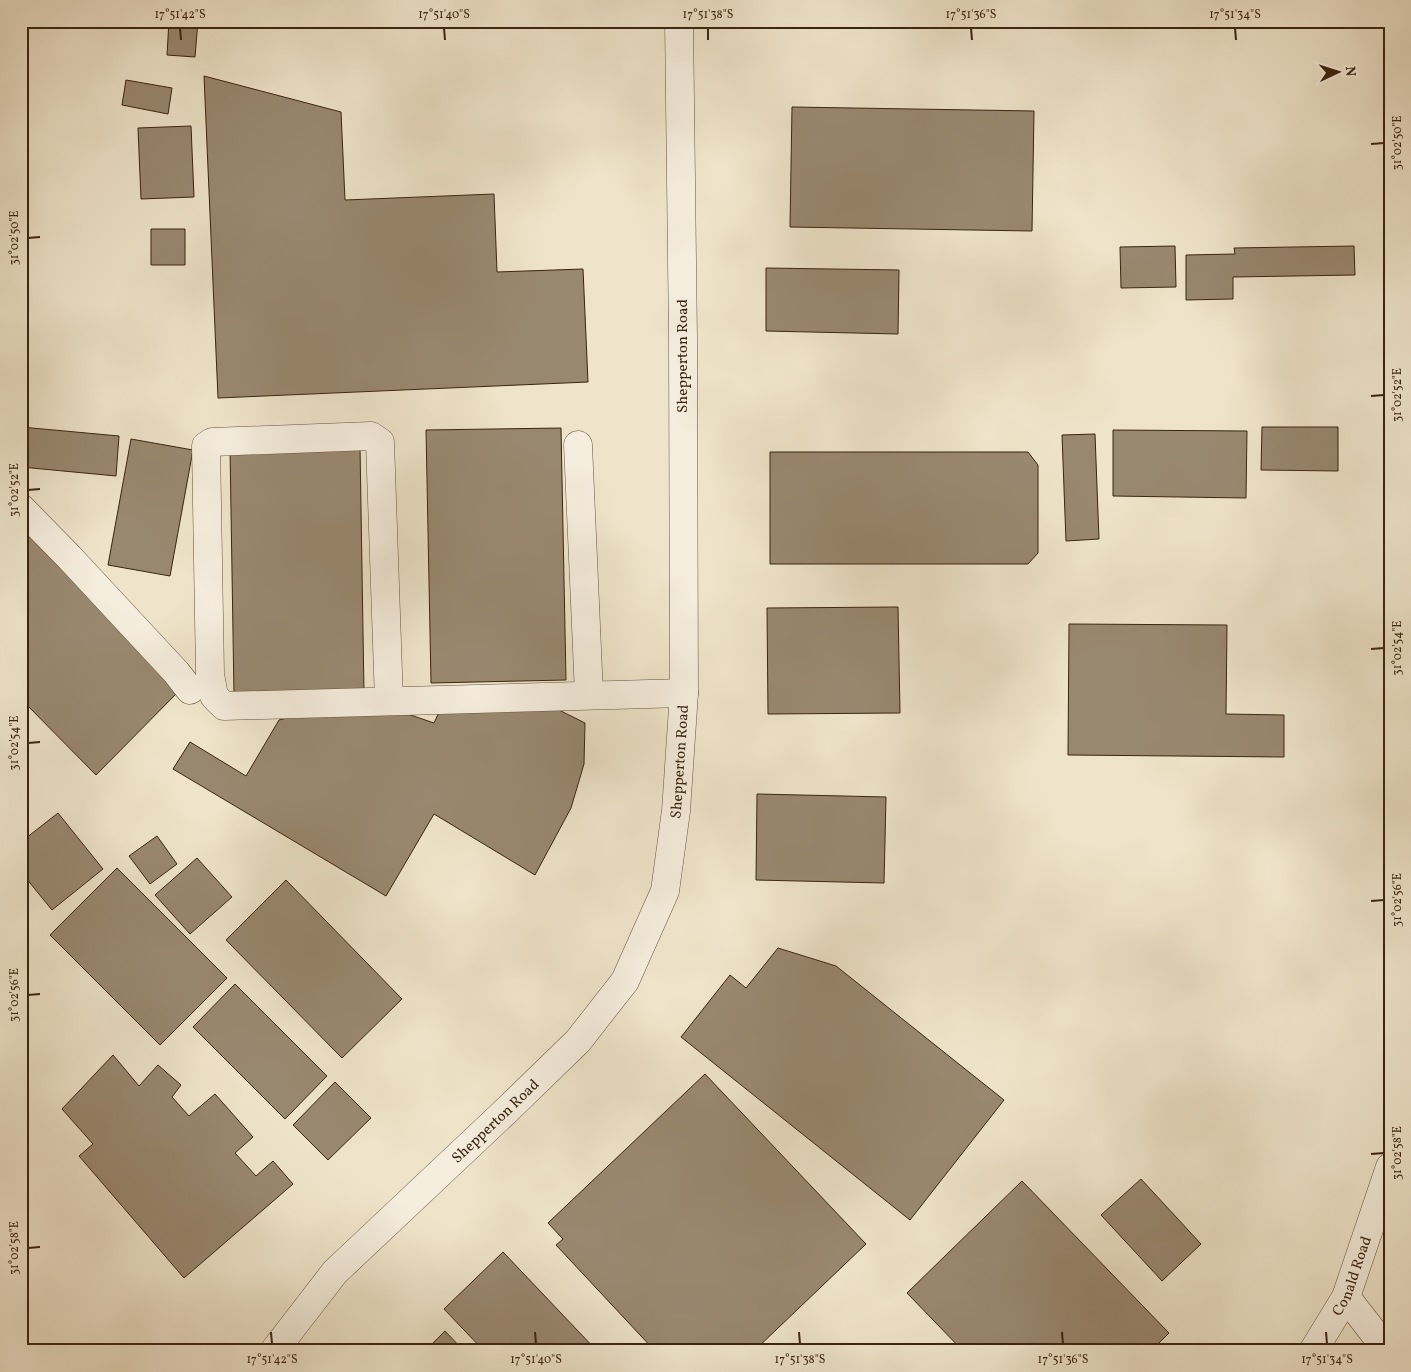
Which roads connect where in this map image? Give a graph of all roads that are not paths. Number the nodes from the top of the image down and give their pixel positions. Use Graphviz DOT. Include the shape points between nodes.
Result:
graph roads {
  1 [pos="679,21"];
  2 [pos="578,444"];
  3 [pos="21,508"];
  4 [pos="190,690"];
  5 [pos="684,693"];
  6 [pos="589,694"];
  7 [pos="389,701"];
  8 [pos="1390,1167"];
  9 [pos="1346,1297"];
  10 [pos="274,1351"];
  11 [pos="1313,1351"];
  12 [pos="1388,1351"];
  1 -- 5 [label="street, Shepperton Road"];
  2 -- 6 [label="street"];
  3 -- 4 [label="street"];
  5 -- 6 [label="street"];
  5 -- 10 [label="street, Shepperton Road" via="676,811 665,891 624,981 578,1041 335,1272"];
  6 -- 7 [label="street"];
  7 -- 7 [label="street" via="224,706 214,696 210,674 206,446 212,442 371,436 380,442"];
  8 -- 9 [label="street, Conald Road"];
  9 -- 11 [label="street, Conald Road"];
  9 -- 12 [label="street"];
}
